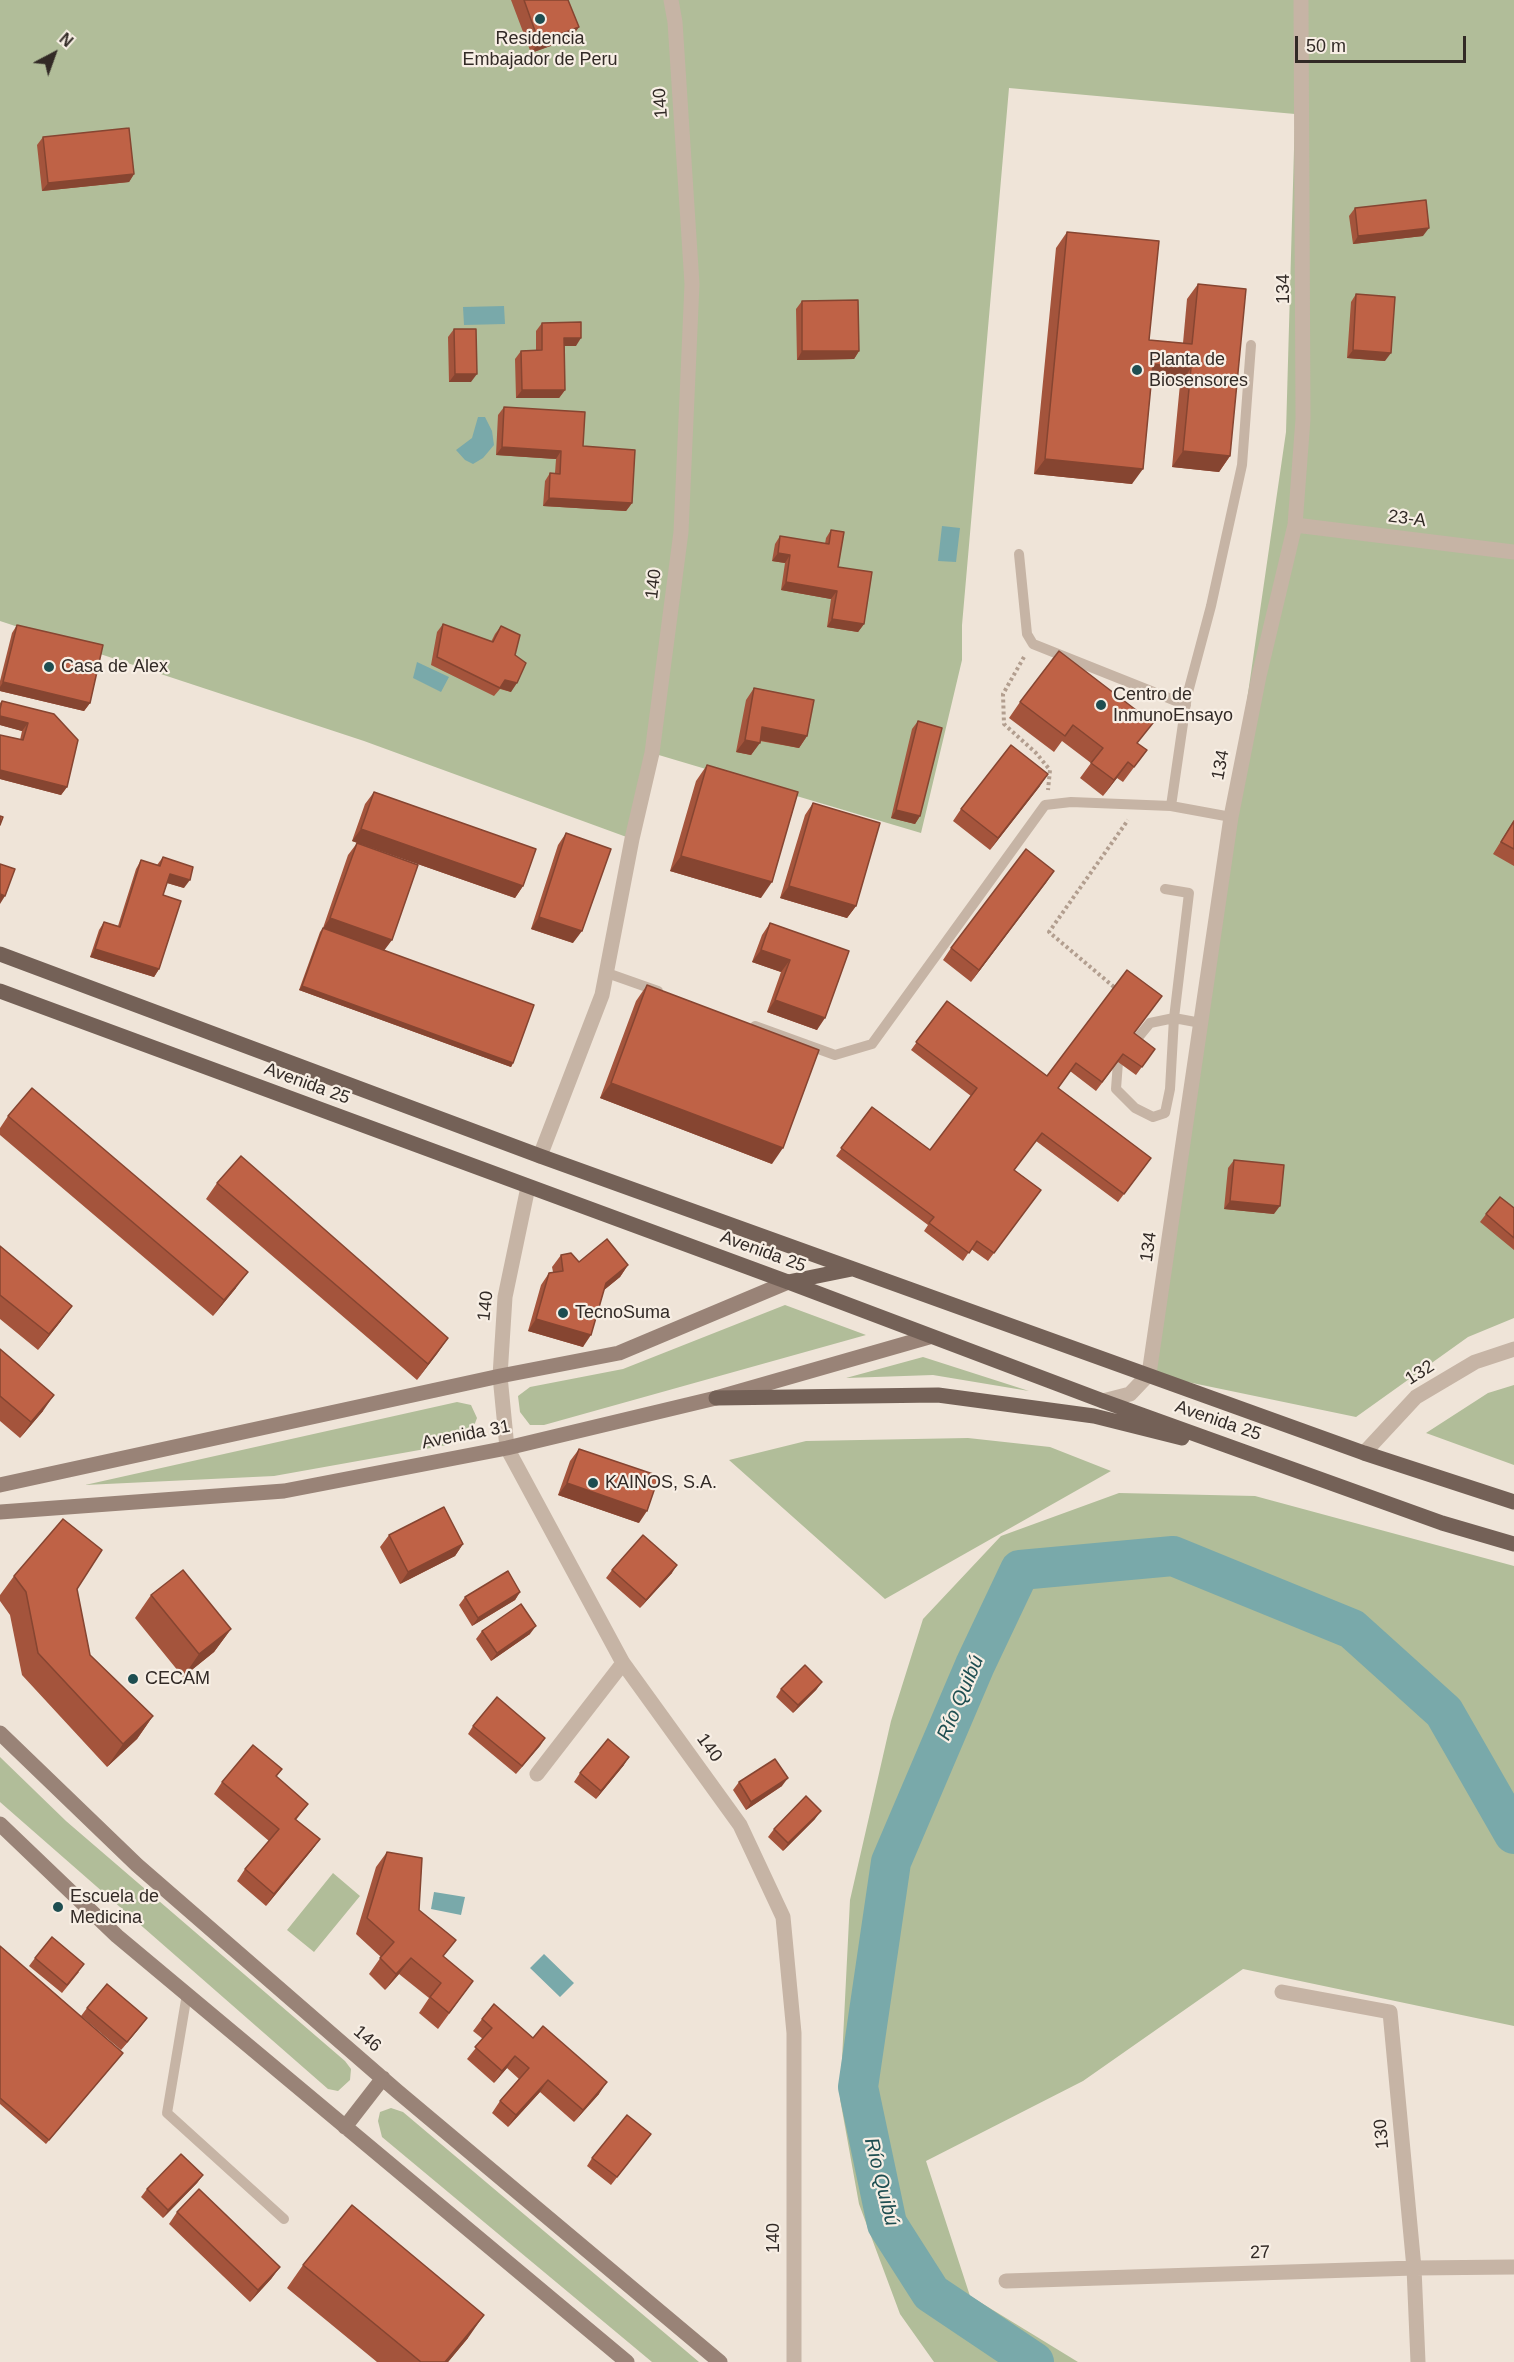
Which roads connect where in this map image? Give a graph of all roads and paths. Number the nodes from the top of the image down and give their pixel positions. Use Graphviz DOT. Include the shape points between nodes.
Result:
graph roads {
  1 [pos="671,0"];
  2 [pos="1301,0"];
  3 [pos="1251,345"];
  4 [pos="1295,525"];
  5 [pos="1514,552"];
  6 [pos="1019,554"];
  7 [pos="1030,639"];
  8 [pos="1186,705"];
  9 [pos="1045,805"];
  10 [pos="1139,805"];
  11 [pos="1172,806"];
  12 [pos="1231,817"];
  13 [pos="1165,889"];
  14 [pos="0,954"];
  15 [pos="607,973"];
  16 [pos="1114,987"];
  17 [pos="0,991"];
  18 [pos="672,996"];
  19 [pos="1174,1018"];
  20 [pos="1201,1023"];
  21 [pos="748,1024"];
  22 [pos="540,1156"];
  23 [pos="528,1187"];
  24 [pos="854,1269"];
  25 [pos="788,1282"];
  26 [pos="929,1336"];
  27 [pos="1514,1349"];
  28 [pos="1149,1374"];
  29 [pos="500,1376"];
  30 [pos="716,1398"];
  31 [pos="1103,1401"];
  32 [pos="507,1448"];
  33 [pos="1364,1453"];
  34 [pos="1270,1460"];
  35 [pos="0,1485"];
  36 [pos="1514,1502"];
  37 [pos="0,1512"];
  38 [pos="1514,1544"];
  39 [pos="622,1662"];
  40 [pos="0,1733"];
  41 [pos="537,1774"];
  42 [pos="0,1824"];
  43 [pos="1282,1992"];
  44 [pos="187,1994"];
  45 [pos="383,2078"];
  46 [pos="345,2127"];
  47 [pos="284,2219"];
  48 [pos="1514,2267"];
  49 [pos="1414,2268"];
  50 [pos="1006,2281"];
  51 [pos="627,2362"];
  52 [pos="720,2362"];
  53 [pos="795,2362"];
  54 [pos="1418,2362"];
  1 -- 15 [label="street, 140" via="692,284 681,532 652,753"];
  2 -- 4 [label="street, 134" via="1303,419"];
  3 -- 8 [label="lane" via="1242,465"];
  4 -- 5 [label="street, 23-A"];
  4 -- 12 [label="street, 134"];
  6 -- 7 [label="lane"];
  7 -- 8 [label="lane" via="1033,645"];
  7 -- 9 [label="path" via="1021,665 1003,694 1004,724 1050,770"];
  8 -- 11 [label="lane"];
  9 -- 10 [label="lane"];
  9 -- 21 [label="lane" via="872,1044 835,1055"];
  10 -- 11 [label="lane"];
  10 -- 16 [label="path" via="1049,932"];
  11 -- 12 [label="lane"];
  12 -- 20 [label="street, 134"];
  13 -- 19 [label="lane" via="1189,893"];
  14 -- 22 [label="main road, Avenida 25"];
  15 -- 18 [label="lane"];
  15 -- 22 [label="street, 140"];
  17 -- 23 [label="main road, Avenida 25"];
  19 -- 19 [label="lane" via="1150,1023 1118,1062 1116,1089 1135,1108 1153,1117 1164,1113 1170,1089"];
  19 -- 20 [label="lane"];
  20 -- 28 [label="street, 134"];
  22 -- 24 [label="main road, Avenida 25"];
  23 -- 25 [label="main road, Avenida 25"];
  23 -- 29 [label="street, 140" via="505,1297"];
  24 -- 25 [label="main road"];
  24 -- 28 [label="main road, Avenida 25"];
  25 -- 26 [label="main road, Avenida 25"];
  25 -- 29 [label="street" via="619,1353"];
  26 -- 30 [label="street, Avenida 31"];
  26 -- 31 [label="main road, Avenida 25"];
  27 -- 33 [label="street, 132" via="1475,1362 1416,1397"];
  28 -- 31 [label="street" via="1130,1394"];
  28 -- 33 [label="main road, Avenida 25"];
  29 -- 32 [label="street, 140"];
  29 -- 35 [label="street"];
  30 -- 32 [label="street, Avenida 31"];
  30 -- 34 [label="main road" via="938,1395 1094,1416"];
  31 -- 34 [label="main road, Avenida 25"];
  32 -- 37 [label="street, Avenida 31" via="284,1491"];
  32 -- 39 [label="street, 140"];
  33 -- 36 [label="main road, Avenida 25"];
  34 -- 38 [label="main road, Avenida 25" via="1442,1523"];
  39 -- 41 [label="street"];
  39 -- 53 [label="street, 140" via="740,1825 783,1917 794,2033"];
  40 -- 45 [label="street, 146" via="137,1865"];
  42 -- 44 [label="street" via="117,1936"];
  43 -- 49 [label="street, 130" via="1390,2012"];
  44 -- 46 [label="street"];
  44 -- 47 [label="lane" via="167,2113"];
  45 -- 46 [label="street"];
  45 -- 52 [label="street, 146"];
  46 -- 51 [label="street"];
  48 -- 49 [label="street, 27"];
  49 -- 50 [label="street, 27"];
  49 -- 54 [label="street, 130"];
}
